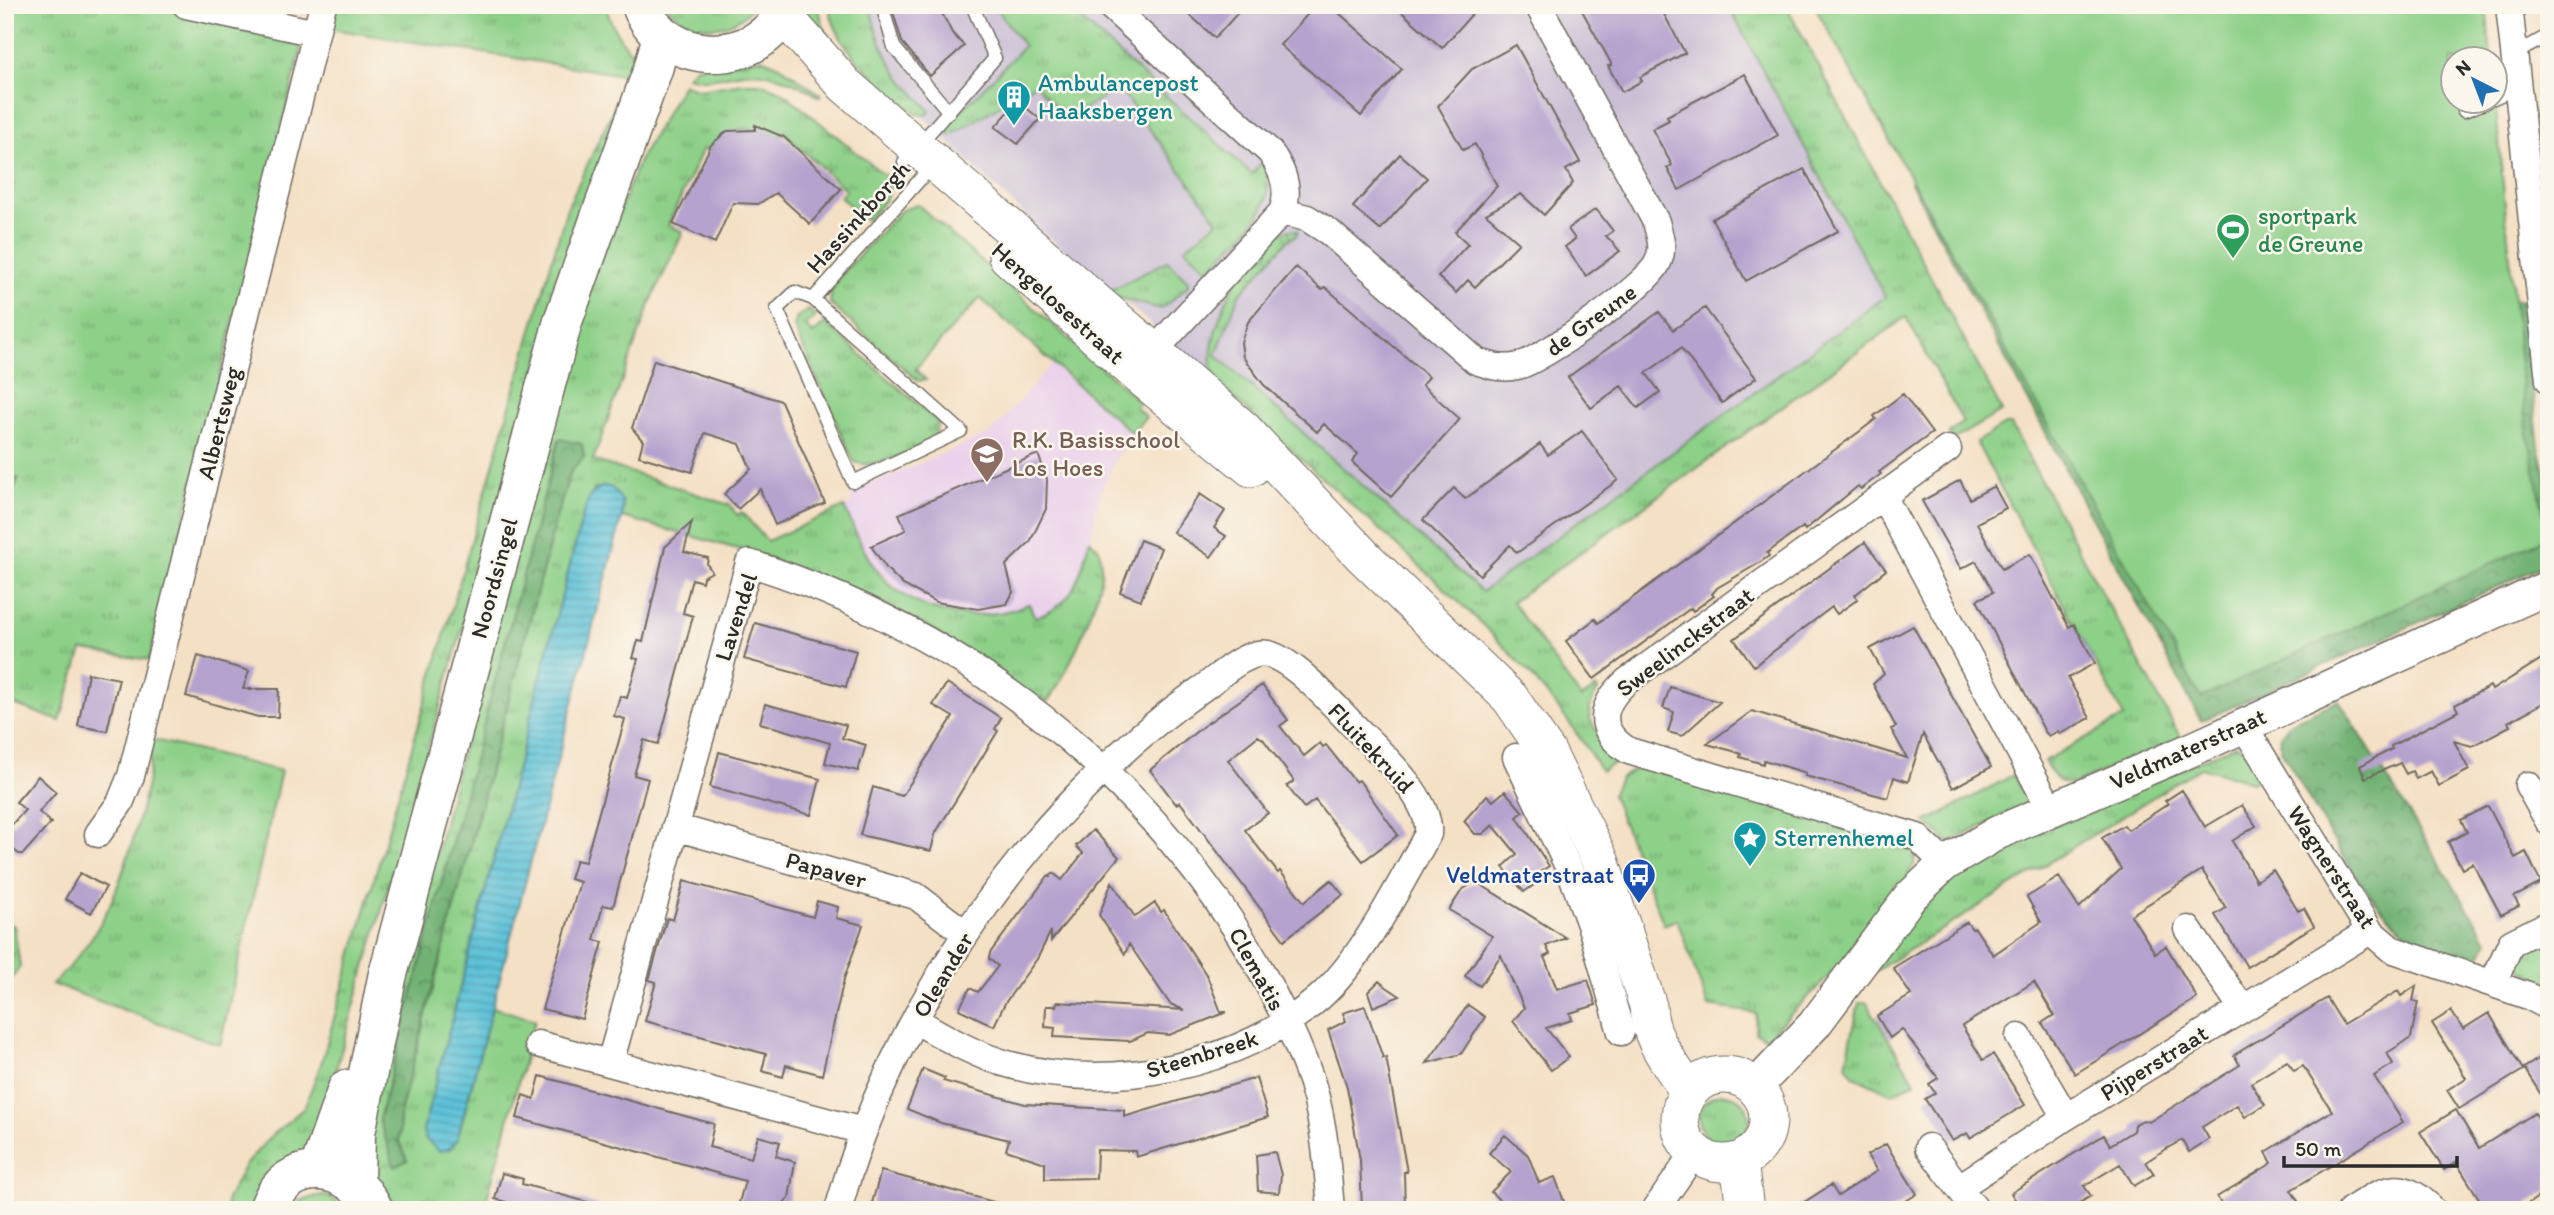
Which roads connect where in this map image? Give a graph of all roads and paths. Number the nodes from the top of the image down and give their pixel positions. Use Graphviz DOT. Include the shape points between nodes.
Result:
graph roads {
  1 [pos="186,5"];
  2 [pos="323,5"];
  3 [pos="882,5"];
  4 [pos="972,5"];
  5 [pos="1109,5"];
  6 [pos="1538,5"];
  7 [pos="2510,5"];
  8 [pos="777,20"];
  9 [pos="665,31"];
  10 [pos="316,33"];
  11 [pos="2549,36"];
  12 [pos="2515,54"];
  13 [pos="2508,84"];
  14 [pos="2508,105"];
  15 [pos="949,112"];
  16 [pos="920,162"];
  17 [pos="1282,212"];
  18 [pos="813,299"];
  19 [pos="1145,362"];
  20 [pos="2549,380"];
  21 [pos="1948,449"];
  22 [pos="1883,496"];
  23 [pos="2549,587"];
  24 [pos="2243,725"];
  25 [pos="1517,757"];
  26 [pos="1101,771"];
  27 [pos="2528,785"];
  28 [pos="1556,804"];
  29 [pos="2050,810"];
  30 [pos="2549,822"];
  31 [pos="676,827"];
  32 [pos="98,834"];
  33 [pos="1945,864"];
  34 [pos="2549,924"];
  35 [pos="2188,929"];
  36 [pos="2370,931"];
  37 [pos="966,934"];
  38 [pos="387,978"];
  39 [pos="2493,983"];
  40 [pos="1609,990"];
  41 [pos="1648,1006"];
  42 [pos="2549,1007"];
  43 [pos="2242,1008"];
  44 [pos="915,1020"];
  45 [pos="1287,1023"];
  46 [pos="1621,1032"];
  47 [pos="2020,1037"];
  48 [pos="538,1044"];
  49 [pos="610,1063"];
  50 [pos="1702,1084"];
  51 [pos="1755,1087"];
  52 [pos="2066,1117"];
  53 [pos="863,1131"];
  54 [pos="1928,1147"];
  55 [pos="1716,1159"];
  56 [pos="317,1171"];
  57 [pos="364,1196"];
  58 [pos="1970,1203"];
  59 [pos="268,1210"];
  60 [pos="838,1210"];
  61 [pos="1331,1210"];
  62 [pos="1655,1210"];
  63 [pos="1721,1210"];
  64 [pos="1745,1210"];
  65 [pos="2351,1210"];
  66 [pos="2433,1210"];
  1 -- 10 [label="street"];
  2 -- 10 [label="street, Albertsweg"];
  3 -- 15 [label="lane" via="894,47"];
  4 -- 15 [label="lane, Hassinkborgh" via="995,58"];
  5 -- 17 [label="street" via="1270,152 1283,170 1287,200"];
  6 -- 17 [label="street, de Greune" via="1656,222 1662,245 1658,262 1644,281 1536,360 1498,369 1476,361 1329,232 1307,218"];
  7 -- 12 [label="street"];
  8 -- 9 [label="main road" via="743,49 723,54"];
  8 -- 16 [label="main road, Hengelosestraat"];
  9 -- 38 [label="main road, Noordsingel" via="563,321"];
  10 -- 32 [label="street, Albertsweg" via="131,776 120,803"];
  11 -- 12 [label="lane"];
  12 -- 13 [label="street"];
  14 -- 20 [label="street"];
  15 -- 16 [label="lane, Hassinkborgh"];
  16 -- 18 [label="lane, Hassinkborgh"];
  16 -- 19 [label="main road, Hengelosestraat"];
  17 -- 19 [label="street"];
  18 -- 18 [label="lane" via="795,292 777,309 853,482 961,431"];
  19 -- 28 [label="main road, Hengelosestraat" via="1285,496 1364,557 1510,698 1547,752"];
  21 -- 22 [label="street, Sweelinckstraat"];
  22 -- 29 [label="street"];
  22 -- 33 [label="street, Sweelinckstraat" via="1627,681 1613,694 1605,720 1616,743 1629,751 1917,836"];
  23 -- 24 [label="street, Veldmaterstraat"];
  24 -- 29 [label="street, Veldmaterstraat"];
  24 -- 36 [label="street, Wagnerstraat"];
  25 -- 28 [label="street, Hengelosestraat"];
  26 -- 31 [label="street, Lavendel" via="1011,694 926,638 853,600 749,563"];
  26 -- 37 [label="street, Oleander" via="1027,854"];
  26 -- 45 [label="street, Clematis" via="1192,866 1244,941"];
  26 -- 45 [label="street, Fluitekruid" via="1184,701 1243,660 1269,654 1293,668 1331,703 1420,802 1430,822 1428,834 1406,873 1341,974"];
  27 -- 30 [label="street"];
  28 -- 40 [label="street, Hengelosestraat" via="1572,874"];
  28 -- 41 [label="main road, Hengelosestraat" via="1600,860"];
  29 -- 33 [label="street, Veldmaterstraat" via="1997,833"];
  31 -- 37 [label="street, Papaver" via="916,896"];
  31 -- 49 [label="street, Lavendel"];
  33 -- 51 [label="street, Veldmaterstraat" via="1911,896 1814,1024"];
  34 -- 39 [label="street" via="2511,943"];
  35 -- 43 [label="street"];
  36 -- 39 [label="street, Wagnerstraat" via="2391,949"];
  36 -- 43 [label="street, Pijperstraat"];
  37 -- 44 [label="street, Oleander"];
  38 -- 56 [label="main road, Noordsingel"];
  38 -- 57 [label="main road, Noordsingel" via="356,1133"];
  39 -- 42 [label="street, Wagnerstraat"];
  40 -- 41 [label="street" via="1626,1002"];
  40 -- 46 [label="street, Hengelosestraat"];
  41 -- 50 [label="main road, Hengelosestraat" via="1653,1038"];
  43 -- 52 [label="street, Pijperstraat"];
  44 -- 45 [label="street, Steenbreek" via="981,1056 1011,1066 1101,1076 1182,1065 1234,1048"];
  44 -- 53 [label="street, Oleander"];
  45 -- 61 [label="street, Clematis" via="1308,1071 1318,1111"];
  47 -- 52 [label="street"];
  48 -- 49 [label="street"];
  49 -- 53 [label="street"];
  50 -- 51 [label="main road" via="1736,1076"];
  50 -- 55 [label="main road" via="1680,1120 1682,1134"];
  51 -- 55 [label="main road" via="1768,1108 1767,1133 1759,1147"];
  52 -- 58 [label="street, Pijperstraat"];
  53 -- 60 [label="street, Oleander"];
  54 -- 58 [label="street"];
  55 -- 62 [label="street"];
  55 -- 63 [label="main road"];
  55 -- 64 [label="main road"];
  56 -- 57 [label="main road" via="336,1172"];
  56 -- 59 [label="main road" via="285,1183"];
  65 -- 66 [label="street" via="2383,1189 2402,1188"];
}
